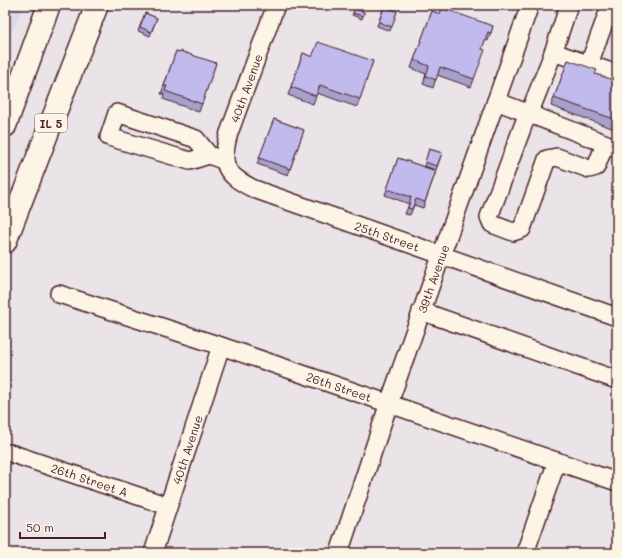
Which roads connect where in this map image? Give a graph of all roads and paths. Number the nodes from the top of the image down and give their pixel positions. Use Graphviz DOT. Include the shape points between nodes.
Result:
graph roads {
  1 [pos="49,5"];
  2 [pos="97,5"];
  3 [pos="276,5"];
  4 [pos="530,5"];
  5 [pos="569,5"];
  6 [pos="609,5"];
  7 [pos="32,51"];
  8 [pos="553,52"];
  9 [pos="589,64"];
  10 [pos="616,72"];
  11 [pos="496,101"];
  12 [pos="5,107"];
  13 [pos="529,114"];
  14 [pos="5,126"];
  15 [pos="611,146"];
  16 [pos="208,155"];
  17 [pos="227,166"];
  18 [pos="5,242"];
  19 [pos="442,254"];
  20 [pos="59,294"];
  21 [pos="421,311"];
  22 [pos="617,317"];
  23 [pos="221,346"];
  24 [pos="617,380"];
  25 [pos="389,403"];
  26 [pos="10,453"];
  27 [pos="557,461"];
  28 [pos="617,482"];
  29 [pos="168,506"];
  30 [pos="153,553"];
  31 [pos="339,553"];
  32 [pos="525,553"];
  1 -- 7 [label="highway"];
  2 -- 18 [label="highway, IL 5"];
  3 -- 17 [label="street, 40th Avenue" via="225,149"];
  4 -- 11 [label="street, 39th Avenue"];
  5 -- 8 [label="street"];
  6 -- 9 [label="street"];
  7 -- 12 [label="highway"];
  7 -- 14 [label="highway"];
  8 -- 9 [label="street"];
  8 -- 13 [label="street"];
  9 -- 10 [label="street"];
  11 -- 13 [label="street"];
  11 -- 19 [label="street, 39th Avenue"];
  13 -- 15 [label="street"];
  13 -- 15 [label="street" via="489,217 492,224 513,232 522,229 547,159 557,157 588,169 596,167"];
  16 -- 16 [label="street" via="190,161 109,137 117,113 196,139"];
  16 -- 17 [label="street"];
  17 -- 19 [label="street, 25th Street" via="234,178 254,189"];
  19 -- 21 [label="street, 39th Avenue"];
  19 -- 22 [label="street, 25th Street"];
  20 -- 23 [label="street, 26th Street"];
  21 -- 24 [label="street"];
  21 -- 25 [label="street, 39th Avenue"];
  23 -- 25 [label="street, 26th Street"];
  23 -- 29 [label="street, 40th Avenue"];
  25 -- 27 [label="street, 26th Street"];
  25 -- 31 [label="street, 39th Avenue"];
  26 -- 29 [label="street, 26th Street A"];
  27 -- 28 [label="street, 26th Street"];
  27 -- 32 [label="street"];
  29 -- 30 [label="street, 40th Avenue"];
}
